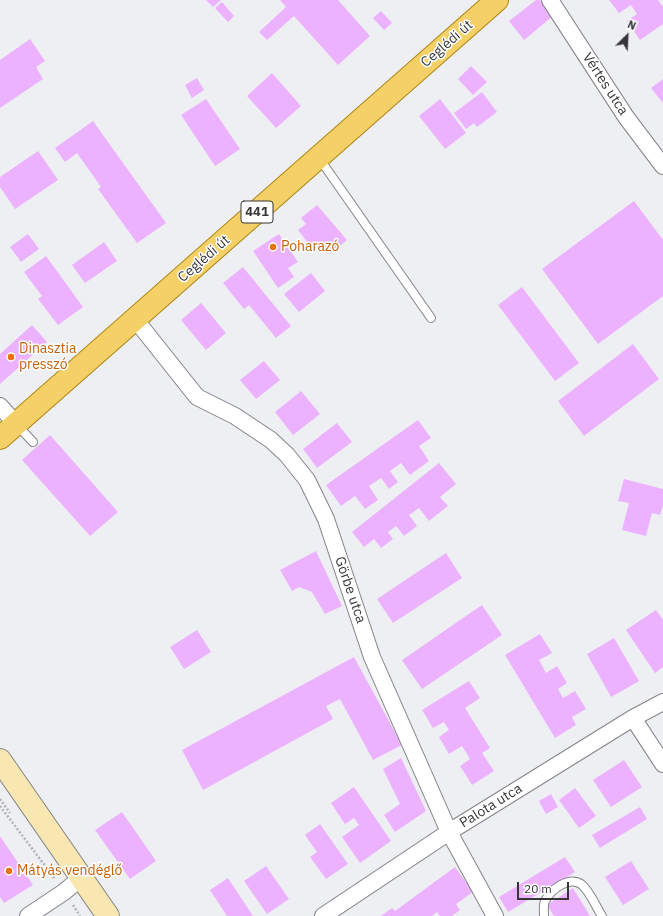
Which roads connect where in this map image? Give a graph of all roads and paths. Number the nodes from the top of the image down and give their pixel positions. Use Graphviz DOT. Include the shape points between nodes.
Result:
graph roads {
  1 [pos="497,0"];
  2 [pos="550,0"];
  3 [pos="319,157"];
  4 [pos="663,166"];
  5 [pos="431,318"];
  6 [pos="135,320"];
  7 [pos="0,406"];
  8 [pos="8,431"];
  9 [pos="33,442"];
  10 [pos="663,702"];
  11 [pos="633,718"];
  12 [pos="0,760"];
  13 [pos="663,764"];
  14 [pos="0,806"];
  15 [pos="449,832"];
  16 [pos="82,877"];
  17 [pos="64,892"];
  18 [pos="28,916"];
  19 [pos="108,916"];
  20 [pos="322,916"];
  21 [pos="495,916"];
  22 [pos="544,916"];
  23 [pos="602,916"];
  1 -- 3 [label="main road, Ceglédi út / 441"];
  2 -- 4 [label="street, Vértes utca" via="626,117"];
  3 -- 5 [label="lane"];
  3 -- 6 [label="main road, Ceglédi út / 441"];
  6 -- 8 [label="main road, Ceglédi út / 441"];
  6 -- 15 [label="street, Görbe utca" via="197,397 261,432 287,455 307,480 326,519 372,657"];
  7 -- 8 [label="street"];
  8 -- 9 [label="lane"];
  10 -- 11 [label="street, Palota utca"];
  11 -- 13 [label="street"];
  11 -- 15 [label="street, Palota utca"];
  12 -- 16 [label="street"];
  14 -- 17 [label="path"];
  15 -- 20 [label="street, Palota utca"];
  15 -- 21 [label="street, Görbe utca"];
  16 -- 17 [label="street"];
  16 -- 19 [label="street"];
  17 -- 18 [label="street"];
  22 -- 23 [label="lane" via="544,902 552,890 566,883 575,882 582,885"];
}
